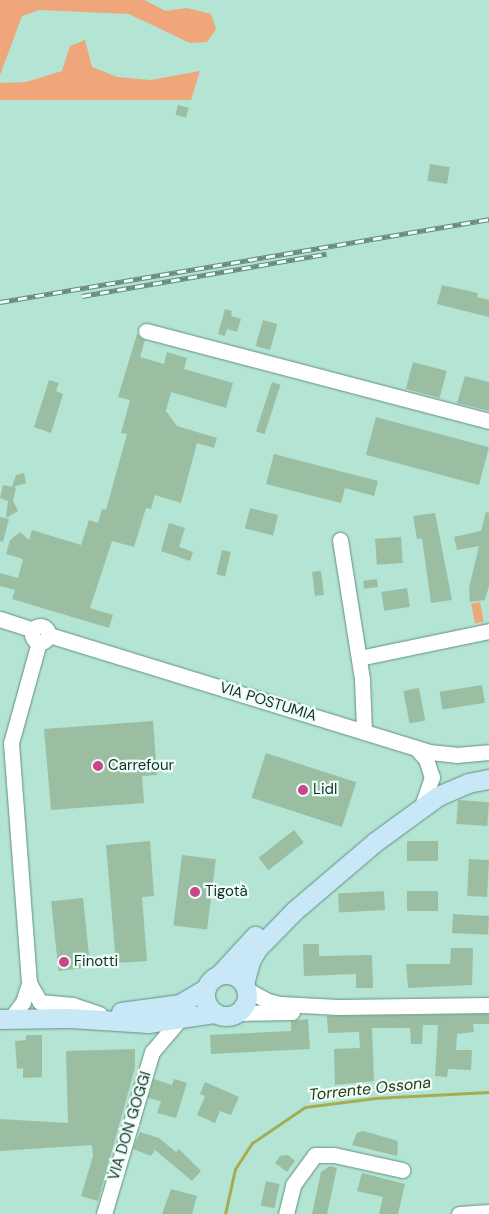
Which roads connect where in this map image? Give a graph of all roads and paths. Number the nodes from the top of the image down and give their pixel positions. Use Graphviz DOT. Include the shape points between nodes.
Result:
graph roads {
  1 [pos="146,331"];
  2 [pos="489,422"];
  3 [pos="340,540"];
  4 [pos="0,619"];
  5 [pos="489,631"];
  6 [pos="40,636"];
  7 [pos="360,658"];
  8 [pos="364,732"];
  9 [pos="416,748"];
  10 [pos="489,752"];
  11 [pos="489,764"];
  12 [pos="489,779"];
  13 [pos="468,783"];
  14 [pos="422,806"];
  15 [pos="294,912"];
  16 [pos="220,974"];
  17 [pos="29,983"];
  18 [pos="245,987"];
  19 [pos="205,989"];
  20 [pos="489,1005"];
  21 [pos="339,1007"];
  22 [pos="215,1013"];
  23 [pos="99,1014"];
  24 [pos="236,1014"];
  25 [pos="174,1015"];
  26 [pos="5,1018"];
  27 [pos="70,1018"];
  28 [pos="402,1170"];
  29 [pos="483,1212"];
  30 [pos="104,1214"];
  31 [pos="286,1214"];
  32 [pos="459,1214"];
  1 -- 2 [label="street"];
  3 -- 7 [label="street"];
  4 -- 6 [label="street, VIA POSTUMIA"];
  5 -- 7 [label="street"];
  6 -- 8 [label="street, VIA POSTUMIA"];
  6 -- 17 [label="street" via="10,743"];
  7 -- 8 [label="street"];
  8 -- 9 [label="street, VIA POSTUMIA"];
  9 -- 10 [label="street, VIA POSTUMIA" via="456,755"];
  9 -- 14 [label="street" via="426,758 432,778"];
  11 -- 13 [label="main road"];
  12 -- 13 [label="main road"];
  13 -- 14 [label="main road"];
  14 -- 15 [label="main road"];
  15 -- 16 [label="main road" via="253,938"];
  15 -- 18 [label="main road" via="253,954"];
  16 -- 18 [label="main road" via="236,976"];
  16 -- 19 [label="main road" via="210,979"];
  17 -- 23 [label="street" via="40,1002 73,1006"];
  17 -- 26 [label="street" via="23,1002"];
  18 -- 21 [label="street" via="268,1002"];
  18 -- 24 [label="main road" via="246,1000"];
  19 -- 22 [label="main road" via="205,1000"];
  19 -- 25 [label="main road"];
  20 -- 21 [label="street"];
  21 -- 24 [label="street"];
  22 -- 24 [label="main road"];
  22 -- 25 [label="main road"];
  23 -- 25 [label="main road"];
  23 -- 27 [label="main road"];
  25 -- 27 [label="main road"];
  25 -- 30 [label="street, VIA DON GOGGI" via="152,1052"];
  26 -- 27 [label="main road"];
  28 -- 31 [label="street" via="334,1155 315,1155 293,1185"];
  29 -- 32 [label="street"];
}
